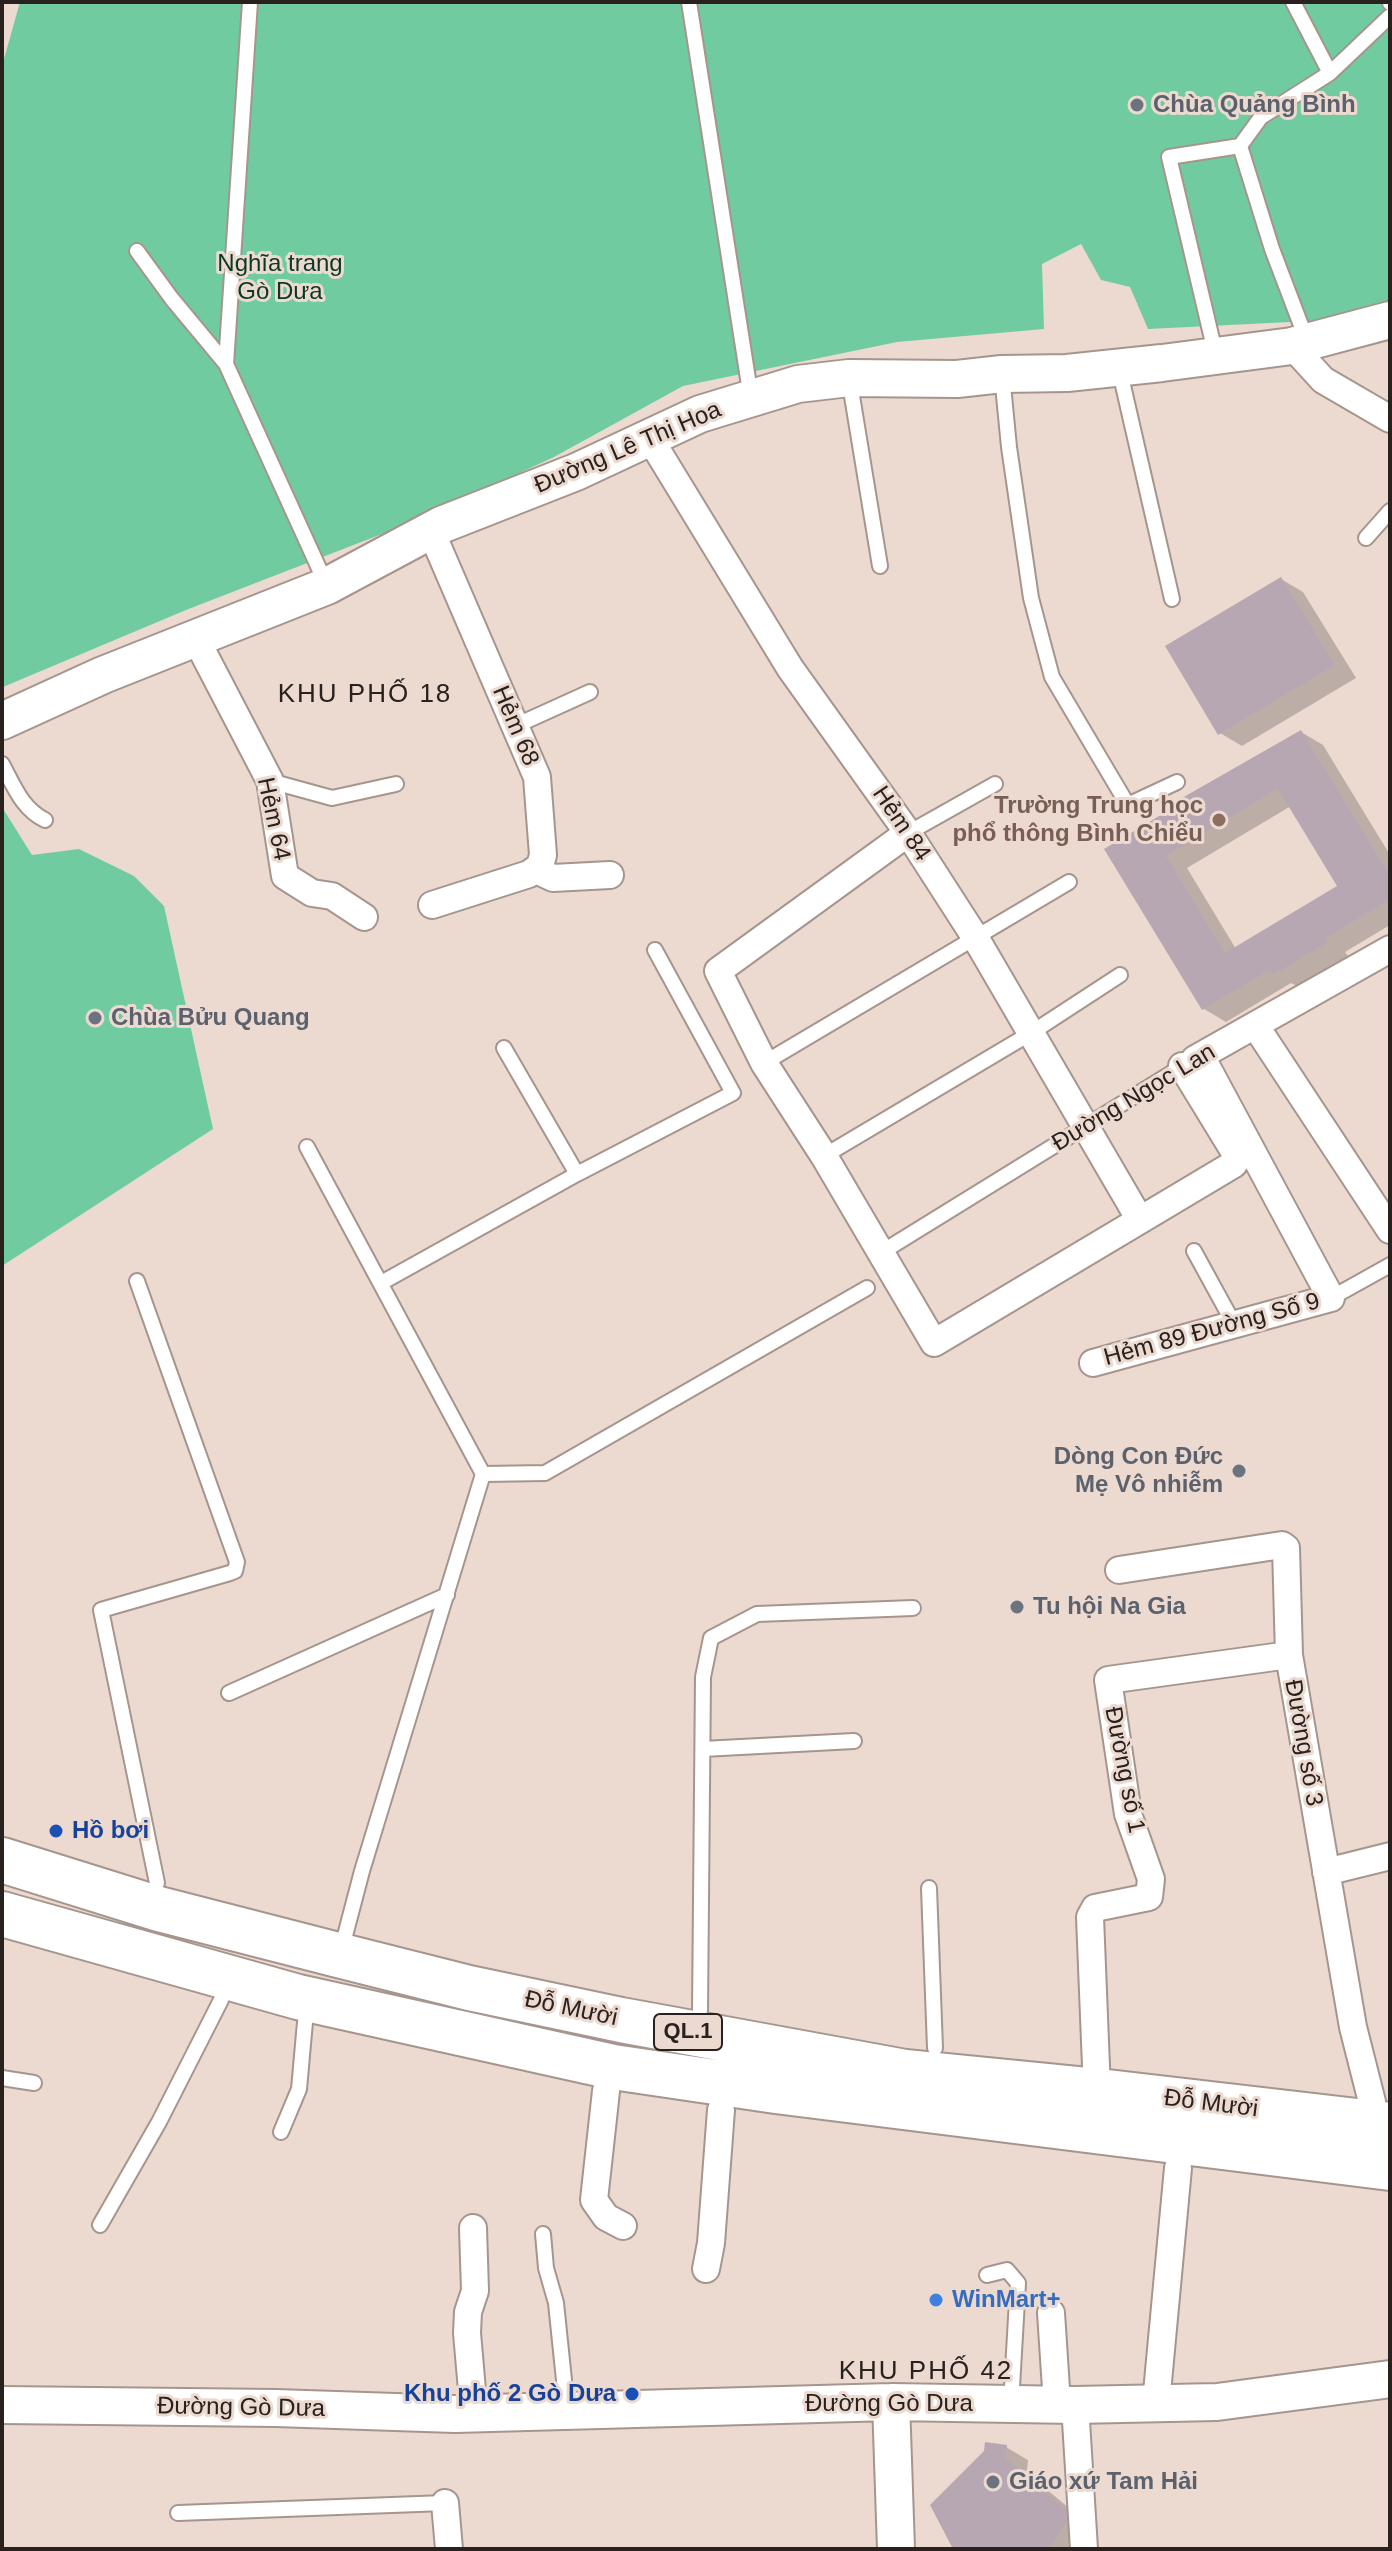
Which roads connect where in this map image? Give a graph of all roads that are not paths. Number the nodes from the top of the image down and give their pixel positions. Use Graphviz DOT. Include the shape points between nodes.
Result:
graph roads {
  1 [pos="250,2"];
  2 [pos="689,2"];
  3 [pos="1293,2"];
  4 [pos="1390,16"];
  5 [pos="1330,73"];
  6 [pos="1240,146"];
  7 [pos="137,251"];
  8 [pos="1390,320"];
  9 [pos="1300,344"];
  10 [pos="1216,356"];
  11 [pos="226,364"];
  12 [pos="1118,368"];
  13 [pos="1002,374"];
  14 [pos="849,378"];
  15 [pos="751,398"];
  16 [pos="1390,419"];
  17 [pos="649,437"];
  18 [pos="1390,511"];
  19 [pos="431,531"];
  20 [pos="1366,538"];
  21 [pos="880,566"];
  22 [pos="327,586"];
  23 [pos="1172,599"];
  24 [pos="196,639"];
  25 [pos="590,692"];
  26 [pos="3,716"];
  27 [pos="515,726"];
  28 [pos="2,764"];
  29 [pos="270,781"];
  30 [pos="1177,782"];
  31 [pos="396,784"];
  32 [pos="995,784"];
  33 [pos="45,820"];
  34 [pos="908,833"];
  35 [pos="536,870"];
  36 [pos="610,875"];
  37 [pos="1069,882"];
  38 [pos="432,905"];
  39 [pos="364,917"];
  40 [pos="975,937"];
  41 [pos="655,950"];
  42 [pos="1387,958"];
  43 [pos="1120,975"];
  44 [pos="1255,1025"];
  45 [pos="1031,1033"];
  46 [pos="504,1048"];
  47 [pos="1193,1060"];
  48 [pos="764,1063"];
  49 [pos="1086,1127"];
  50 [pos="307,1147"];
  51 [pos="824,1156"];
  52 [pos="577,1174"];
  53 [pos="1140,1220"];
  54 [pos="1390,1230"];
  55 [pos="1194,1251"];
  56 [pos="882,1252"];
  57 [pos="1390,1265"];
  58 [pos="137,1281"];
  59 [pos="381,1283"];
  60 [pos="867,1288"];
  61 [pos="1331,1298"];
  62 [pos="1234,1324"];
  63 [pos="1093,1363"];
  64 [pos="483,1474"];
  65 [pos="1119,1570"];
  66 [pos="447,1595"];
  67 [pos="913,1608"];
  68 [pos="1289,1655"];
  69 [pos="229,1693"];
  70 [pos="854,1741"];
  71 [pos="703,1749"];
  72 [pos="2,1839"];
  73 [pos="1390,1856"];
  74 [pos="2,1860"];
  75 [pos="1326,1872"];
  76 [pos="157,1883"];
  77 [pos="929,1888"];
  78 [pos="2,1914"];
  79 [pos="2,1938"];
  80 [pos="342,1945"];
  81 [pos="221,2000"];
  82 [pos="700,2011"];
  83 [pos="305,2022"];
  84 [pos="935,2048"];
  85 [pos="2,2078"];
  86 [pos="1098,2080"];
  87 [pos="34,2083"];
  88 [pos="606,2091"];
  89 [pos="721,2110"];
  90 [pos="1384,2110"];
  91 [pos="281,2132"];
  92 [pos="1178,2168"];
  93 [pos="1385,2180"];
  94 [pos="100,2225"];
  95 [pos="623,2226"];
  96 [pos="473,2228"];
  97 [pos="543,2234"];
  98 [pos="706,2269"];
  99 [pos="987,2275"];
  100 [pos="1051,2313"];
  101 [pos="1390,2379"];
  102 [pos="891,2402"];
  103 [pos="1156,2403"];
  104 [pos="1011,2404"];
  105 [pos="1066,2404"];
  106 [pos="2,2405"];
  107 [pos="567,2410"];
  108 [pos="474,2413"];
  109 [pos="445,2503"];
  110 [pos="178,2513"];
  111 [pos="449,2549"];
  112 [pos="896,2549"];
  113 [pos="1084,2549"];
  1 -- 11 [label="lane"];
  2 -- 15 [label="lane"];
  3 -- 5 [label="lane"];
  4 -- 5 [label="lane"];
  5 -- 6 [label="lane" via="1261,117"];
  6 -- 9 [label="lane"];
  6 -- 10 [label="lane" via="1169,157"];
  7 -- 11 [label="lane"];
  8 -- 9 [label="street, Đường Lê Thị Hoa"];
  9 -- 10 [label="street, Đường Lê Thị Hoa"];
  9 -- 16 [label="street" via="1323,380"];
  10 -- 12 [label="street, Đường Lê Thị Hoa"];
  11 -- 22 [label="lane"];
  12 -- 13 [label="street, Đường Lê Thị Hoa"];
  12 -- 23 [label="lane"];
  13 -- 14 [label="street, Đường Lê Thị Hoa"];
  13 -- 30 [label="lane" via="1031,598 1052,677 1126,802"];
  14 -- 15 [label="street, Đường Lê Thị Hoa" via="798,384"];
  14 -- 21 [label="lane"];
  15 -- 17 [label="street, Đường Lê Thị Hoa"];
  17 -- 19 [label="street, Đường Lê Thị Hoa"];
  17 -- 34 [label="street, Hẻm 84" via="790,668"];
  18 -- 20 [label="lane"];
  19 -- 22 [label="street, Đường Lê Thị Hoa"];
  19 -- 27 [label="street, Hẻm 68"];
  22 -- 24 [label="street, Đường Lê Thị Hoa"];
  24 -- 26 [label="street, Đường Lê Thị Hoa"];
  24 -- 29 [label="street, Hẻm 64"];
  25 -- 27 [label="lane"];
  27 -- 35 [label="street, Hẻm 68" via="537,777 543,855"];
  28 -- 33 [label="lane" via="23,802"];
  29 -- 31 [label="lane" via="332,798"];
  29 -- 39 [label="street, Hẻm 64" via="285,876"];
  32 -- 34 [label="lane"];
  34 -- 40 [label="street, Hẻm 84"];
  34 -- 48 [label="street" via="718,971"];
  35 -- 36 [label="street" via="553,878"];
  35 -- 38 [label="street"];
  37 -- 40 [label="lane"];
  40 -- 45 [label="street, Hẻm 84"];
  40 -- 48 [label="lane"];
  41 -- 52 [label="lane" via="733,1093"];
  42 -- 44 [label="street, Đường Ngọc Lan"];
  43 -- 45 [label="lane"];
  44 -- 47 [label="street, Đường Ngọc Lan"];
  44 -- 54 [label="street"];
  45 -- 49 [label="street, Hẻm 84"];
  45 -- 51 [label="lane"];
  46 -- 52 [label="lane"];
  47 -- 49 [label="lane, Đường Ngọc Lan"];
  47 -- 53 [label="street" via="1237,1160"];
  47 -- 61 [label="street"];
  48 -- 51 [label="street"];
  49 -- 53 [label="street, Hẻm 84"];
  49 -- 56 [label="lane, Đường Ngọc Lan"];
  50 -- 59 [label="lane"];
  51 -- 56 [label="street"];
  52 -- 59 [label="lane"];
  53 -- 56 [label="street" via="934,1343"];
  55 -- 62 [label="lane"];
  57 -- 61 [label="lane"];
  58 -- 76 [label="lane" via="237,1562 230,1573 101,1610"];
  59 -- 64 [label="lane"];
  60 -- 64 [label="lane" via="545,1473"];
  61 -- 62 [label="street, Hẻm 89 Đường Số 9"];
  62 -- 63 [label="street, Hẻm 89 Đường Số 9"];
  64 -- 66 [label="lane"];
  65 -- 68 [label="street, Đường số 3" via="1284,1546"];
  66 -- 69 [label="lane"];
  66 -- 80 [label="lane"];
  67 -- 71 [label="lane" via="757,1614 711,1638 703,1677"];
  68 -- 75 [label="street, Đường số 3"];
  68 -- 86 [label="street, Đường số 1" via="1108,1680 1128,1814 1151,1879 1149,1897 1095,1908 1090,1917"];
  70 -- 71 [label="lane"];
  71 -- 82 [label="lane"];
  72 -- 76 [label="highway, Đỗ Mười / QL.1"];
  73 -- 75 [label="street"];
  74 -- 80 [label="highway, Đỗ Mười / QL.1" via="159,1909"];
  75 -- 90 [label="street, Đường số 3" via="1353,2027"];
  76 -- 80 [label="highway, Đỗ Mười / QL.1"];
  77 -- 84 [label="lane"];
  78 -- 93 [label="highway, Đỗ Mười / QL.1" via="298,1997 613,2067"];
  79 -- 81 [label="highway, Đỗ Mười / QL.1"];
  80 -- 82 [label="highway, Đỗ Mười / QL.1"];
  80 -- 86 [label="highway, Đỗ Mười / QL.1" via="469,1988 800,2054 905,2072"];
  81 -- 83 [label="highway, Đỗ Mười / QL.1"];
  81 -- 94 [label="lane"];
  82 -- 84 [label="highway, Đỗ Mười / QL.1"];
  83 -- 88 [label="highway, Đỗ Mười / QL.1"];
  83 -- 91 [label="lane" via="299,2089"];
  84 -- 86 [label="highway, Đỗ Mười / QL.1"];
  85 -- 87 [label="lane"];
  86 -- 90 [label="highway, Đỗ Mười / QL.1"];
  88 -- 89 [label="highway, Đỗ Mười / QL.1"];
  88 -- 95 [label="street" via="594,2200 606,2217"];
  89 -- 92 [label="highway, Đỗ Mười / QL.1"];
  89 -- 98 [label="street"];
  92 -- 93 [label="highway, Đỗ Mười / QL.1"];
  92 -- 103 [label="street"];
  96 -- 108 [label="street" via="475,2291 467,2333"];
  97 -- 107 [label="lane"];
  99 -- 104 [label="lane" via="1007,2270 1018,2283"];
  100 -- 105 [label="street"];
  101 -- 103 [label="street, Đường Gò Dưa" via="1217,2402"];
  102 -- 104 [label="street, Đường Gò Dưa"];
  102 -- 107 [label="street, Đường Gò Dưa"];
  102 -- 112 [label="street"];
  103 -- 105 [label="street, Đường Gò Dưa"];
  104 -- 105 [label="street, Đường Gò Dưa"];
  105 -- 113 [label="street"];
  106 -- 108 [label="street, Đường Gò Dưa"];
  107 -- 108 [label="street, Đường Gò Dưa"];
  109 -- 110 [label="lane"];
  109 -- 111 [label="street"];
}
